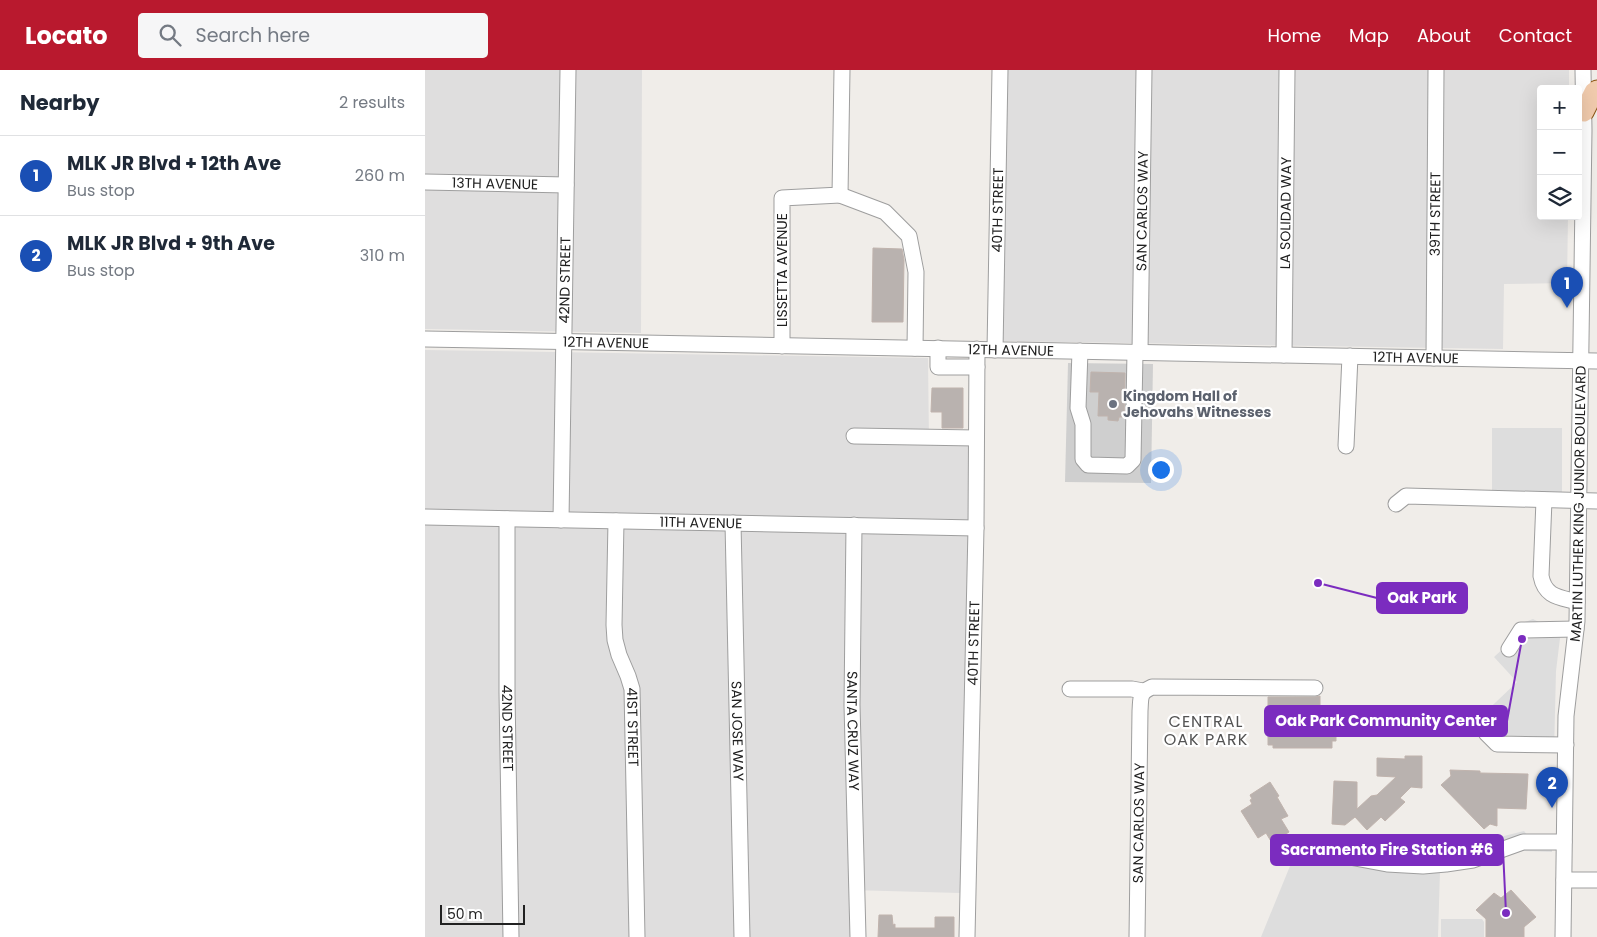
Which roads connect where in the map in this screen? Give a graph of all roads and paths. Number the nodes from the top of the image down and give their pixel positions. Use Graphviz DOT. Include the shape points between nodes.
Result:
graph roads {
  1 [pos="567,70"];
  2 [pos="842,70"];
  3 [pos="1000,70"];
  4 [pos="1144,70"];
  5 [pos="1287,70"];
  6 [pos="1436,70"];
  7 [pos="1583,70"];
  8 [pos="1597,90"];
  9 [pos="1584,112"];
  10 [pos="425,182"];
  11 [pos="566,185"];
  12 [pos="840,195"];
  13 [pos="1590,262"];
  14 [pos="425,339"];
  15 [pos="564,342"];
  16 [pos="782,346"];
  17 [pos="915,348"];
  18 [pos="937,348"];
  19 [pos="977,349"];
  20 [pos="995,350"];
  21 [pos="1080,351"];
  22 [pos="1138,352"];
  23 [pos="1284,355"];
  24 [pos="1350,356"];
  25 [pos="1434,358"];
  26 [pos="1581,360"];
  27 [pos="1597,361"];
  28 [pos="977,368"];
  29 [pos="854,436"];
  30 [pos="976,438"];
  31 [pos="1346,446"];
  32 [pos="1544,500"];
  33 [pos="1579,500"];
  34 [pos="1597,500"];
  35 [pos="1395,504"];
  36 [pos="425,517"];
  37 [pos="507,519"];
  38 [pos="561,520"];
  39 [pos="616,521"];
  40 [pos="733,523"];
  41 [pos="853,525"];
  42 [pos="976,528"];
  43 [pos="1577,602"];
  44 [pos="1576,629"];
  45 [pos="1509,650"];
  46 [pos="1315,688"];
  47 [pos="1070,689"];
  48 [pos="1143,691"];
  49 [pos="1486,733"];
  50 [pos="1565,745"];
  51 [pos="1564,842"];
  52 [pos="1312,850"];
  53 [pos="1564,880"];
  54 [pos="1597,880"];
  55 [pos="511,937"];
  56 [pos="637,937"];
  57 [pos="742,937"];
  58 [pos="858,937"];
  59 [pos="967,937"];
  60 [pos="1137,937"];
  61 [pos="1563,937"];
  1 -- 11 [label="street, 42ND STREET"];
  2 -- 12 [label="street"];
  3 -- 20 [label="street, 40TH STREET"];
  4 -- 22 [label="street, SAN CARLOS WAY"];
  5 -- 23 [label="street, LA SOLIDAD WAY"];
  6 -- 25 [label="street, 39TH STREET"];
  7 -- 9 [label="street, MARTIN LUTHER KING JUNIOR BOULEVARD"];
  8 -- 9 [label="main road"];
  9 -- 13 [label="street, MARTIN LUTHER KING JUNIOR BOULEVARD"];
  10 -- 11 [label="street, 13TH AVENUE"];
  11 -- 15 [label="street, 42ND STREET"];
  12 -- 16 [label="street, LISSETTA AVENUE" via="782,198"];
  12 -- 17 [label="street" via="885,212 909,236 915,272"];
  13 -- 26 [label="street, MARTIN LUTHER KING JUNIOR BOULEVARD"];
  14 -- 15 [label="street, 12TH AVENUE"];
  15 -- 16 [label="street, 12TH AVENUE"];
  15 -- 38 [label="street, 42ND STREET"];
  16 -- 17 [label="street, 12TH AVENUE"];
  17 -- 18 [label="street, 12TH AVENUE"];
  18 -- 19 [label="street, 12TH AVENUE"];
  18 -- 28 [label="street" via="938,367"];
  19 -- 20 [label="street, 12TH AVENUE"];
  19 -- 28 [label="street, 40TH STREET"];
  20 -- 21 [label="street, 12TH AVENUE"];
  21 -- 22 [label="street, 12TH AVENUE"];
  21 -- 22 [label="street, SAN CARLOS WAY" via="1078,408 1083,424 1083,459 1088,465 1127,466 1133,460"];
  22 -- 23 [label="street, 12TH AVENUE"];
  23 -- 24 [label="street, 12TH AVENUE"];
  24 -- 25 [label="street, 12TH AVENUE"];
  24 -- 31 [label="street"];
  25 -- 26 [label="street, 12TH AVENUE"];
  26 -- 27 [label="street, 12TH AVENUE"];
  26 -- 33 [label="street, MARTIN LUTHER KING JUNIOR BOULEVARD"];
  28 -- 30 [label="street, 40TH STREET"];
  29 -- 30 [label="street"];
  30 -- 42 [label="street, 40TH STREET"];
  32 -- 33 [label="street"];
  32 -- 35 [label="street" via="1406,496"];
  32 -- 43 [label="street" via="1543,584 1551,594"];
  33 -- 34 [label="street"];
  33 -- 43 [label="street, MARTIN LUTHER KING JUNIOR BOULEVARD"];
  36 -- 37 [label="street, 11TH AVENUE"];
  37 -- 38 [label="street, 11TH AVENUE"];
  37 -- 55 [label="street, 42ND STREET"];
  38 -- 39 [label="street, 11TH AVENUE"];
  39 -- 40 [label="street, 11TH AVENUE"];
  39 -- 56 [label="street, 41ST STREET" via="615,640 632,689"];
  40 -- 41 [label="street, 11TH AVENUE"];
  40 -- 57 [label="street, SAN JOSE WAY"];
  41 -- 42 [label="street, 11TH AVENUE"];
  41 -- 58 [label="street, SANTA CRUZ WAY" via="852,705"];
  42 -- 59 [label="street, 40TH STREET"];
  43 -- 44 [label="street, MARTIN LUTHER KING JUNIOR BOULEVARD"];
  44 -- 45 [label="street" via="1521,630"];
  44 -- 50 [label="street, MARTIN LUTHER KING JUNIOR BOULEVARD"];
  46 -- 48 [label="street" via="1152,687"];
  47 -- 48 [label="street"];
  48 -- 60 [label="street, SAN CARLOS WAY" via="1140,711"];
  49 -- 50 [label="street" via="1497,744"];
  50 -- 51 [label="street, MARTIN LUTHER KING JUNIOR BOULEVARD"];
  51 -- 52 [label="street" via="1523,842 1473,860 1423,866 1387,864"];
  51 -- 53 [label="street, MARTIN LUTHER KING JUNIOR BOULEVARD"];
  53 -- 54 [label="street"];
  53 -- 61 [label="street, MARTIN LUTHER KING JUNIOR BOULEVARD"];
}
